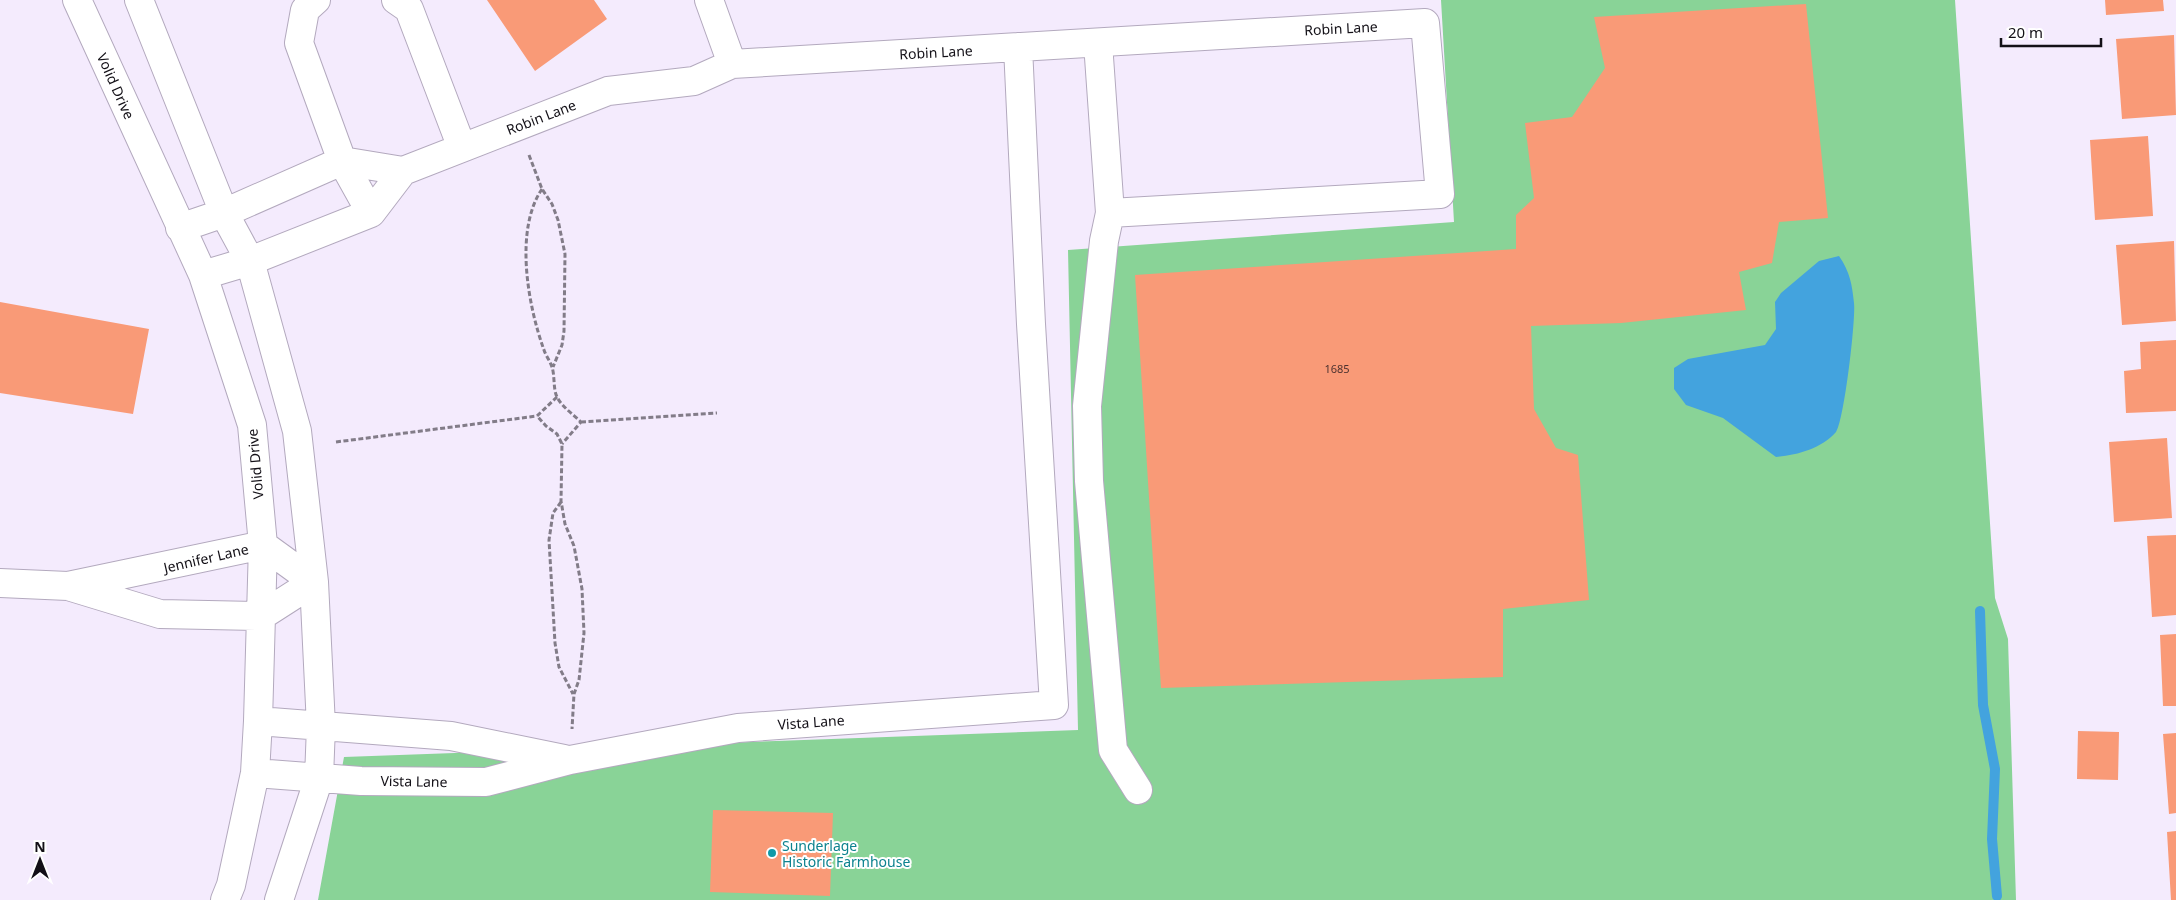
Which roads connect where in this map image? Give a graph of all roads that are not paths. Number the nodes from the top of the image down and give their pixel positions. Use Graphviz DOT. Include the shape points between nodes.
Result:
graph roads {
  1 [pos="77,0"];
  2 [pos="139,0"];
  3 [pos="316,0"];
  4 [pos="396,0"];
  5 [pos="709,0"];
  6 [pos="1098,43"];
  7 [pos="1018,47"];
  8 [pos="732,64"];
  9 [pos="462,148"];
  10 [pos="342,161"];
  11 [pos="403,171"];
  12 [pos="224,213"];
  13 [pos="371,213"];
  14 [pos="1110,213"];
  15 [pos="180,228"];
  16 [pos="250,261"];
  17 [pos="202,275"];
  18 [pos="263,545"];
  19 [pos="314,582"];
  20 [pos="0,583"];
  21 [pos="68,586"];
  22 [pos="260,616"];
  23 [pos="258,721"];
  24 [pos="321,726"];
  25 [pos="570,760"];
  26 [pos="255,773"];
  27 [pos="319,778"];
  28 [pos="1138,790"];
  29 [pos="225,900"];
  30 [pos="279,900"];
  1 -- 15 [label="street, Volid Drive"];
  2 -- 12 [label="street"];
  3 -- 10 [label="street" via="305,10 299,43"];
  4 -- 9 [label="street" via="409,9"];
  5 -- 8 [label="street"];
  6 -- 7 [label="street, Robin Lane"];
  6 -- 14 [label="street"];
  6 -- 14 [label="street, Robin Lane" via="1426,23 1440,194"];
  7 -- 8 [label="street, Robin Lane"];
  7 -- 25 [label="street, Vista Lane" via="1054,705 738,728"];
  8 -- 9 [label="street, Robin Lane" via="694,81 608,91"];
  9 -- 11 [label="street, Robin Lane"];
  10 -- 11 [label="street"];
  10 -- 12 [label="street"];
  10 -- 13 [label="street"];
  11 -- 13 [label="street"];
  12 -- 15 [label="street"];
  12 -- 16 [label="street"];
  13 -- 16 [label="street"];
  14 -- 28 [label="street" via="1104,241 1087,406 1089,481 1113,750"];
  15 -- 17 [label="street, Volid Drive"];
  16 -- 17 [label="street"];
  16 -- 19 [label="street" via="297,431"];
  17 -- 18 [label="street, Volid Drive" via="252,425"];
  18 -- 19 [label="street, Jennifer Lane"];
  18 -- 21 [label="street, Jennifer Lane"];
  18 -- 22 [label="street, Volid Drive"];
  19 -- 22 [label="street"];
  19 -- 24 [label="street"];
  20 -- 21 [label="street, Jennifer Lane"];
  21 -- 22 [label="street, Jennifer Lane" via="160,614"];
  22 -- 23 [label="street, Volid Drive"];
  23 -- 24 [label="street, Vista Lane"];
  23 -- 26 [label="street, Volid Drive"];
  24 -- 25 [label="street, Vista Lane" via="452,736"];
  24 -- 27 [label="street"];
  25 -- 27 [label="street, Vista Lane" via="486,782"];
  26 -- 27 [label="street, Vista Lane"];
  26 -- 29 [label="street, Volid Drive"];
  27 -- 30 [label="street"];
}
